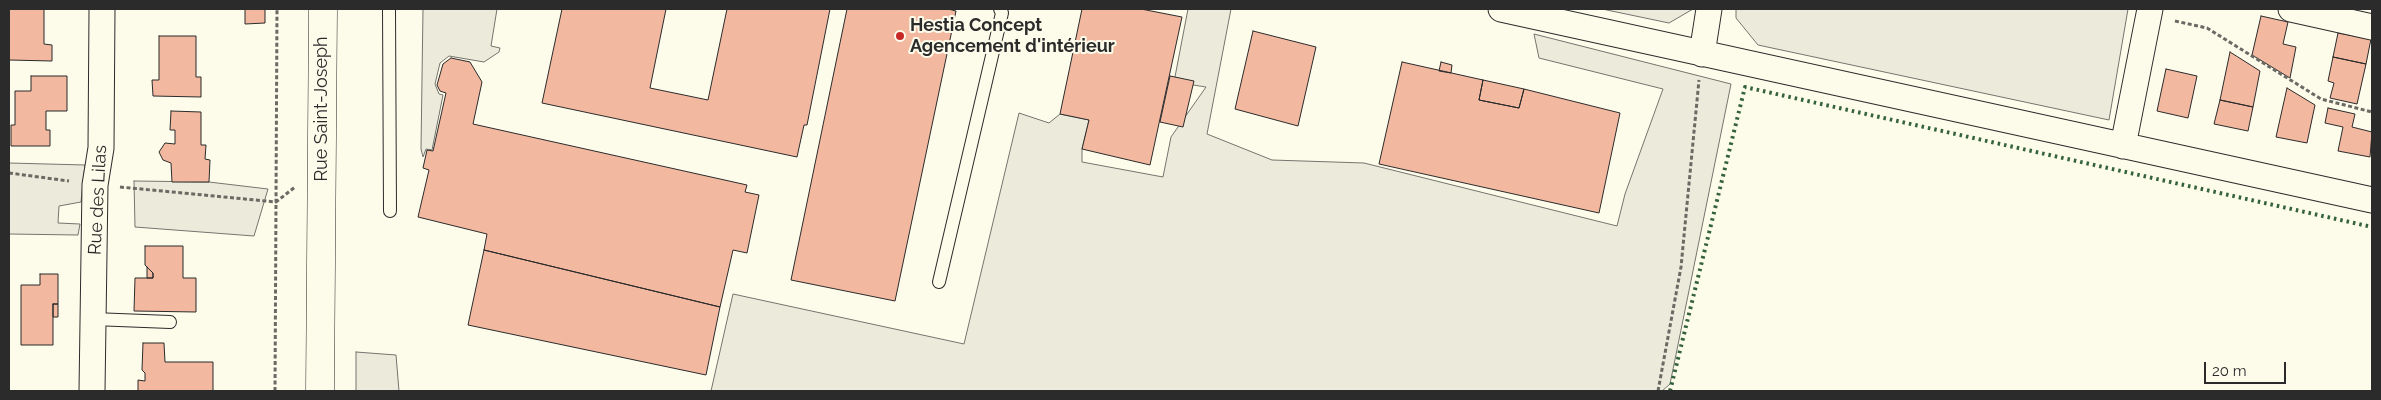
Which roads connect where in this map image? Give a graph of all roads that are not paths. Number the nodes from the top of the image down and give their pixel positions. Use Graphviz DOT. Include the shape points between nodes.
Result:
graph roads {
  1 [pos="102,9"];
  2 [pos="323,9"];
  3 [pos="389,9"];
  4 [pos="1000,9"];
  5 [pos="1501,9"];
  6 [pos="1710,9"];
  7 [pos="2150,9"];
  8 [pos="2291,9"];
  9 [pos="2372,27"];
  10 [pos="1702,54"];
  11 [pos="2123,146"];
  12 [pos="2372,200"];
  13 [pos="390,211"];
  14 [pos="939,282"];
  15 [pos="94,319"];
  16 [pos="170,322"];
  17 [pos="92,391"];
  18 [pos="320,391"];
  1 -- 15 [label="street, Rue des Lilas" via="101,148 95,185"];
  2 -- 18 [label="street, Rue Saint-Joseph"];
  3 -- 13 [label="lane"];
  4 -- 14 [label="lane" via="1002,13"];
  5 -- 10 [label="street"];
  6 -- 10 [label="street"];
  7 -- 11 [label="street"];
  8 -- 9 [label="street"];
  10 -- 11 [label="street"];
  11 -- 12 [label="street"];
  15 -- 16 [label="lane"];
  15 -- 17 [label="street, Rue des Lilas"];
}
